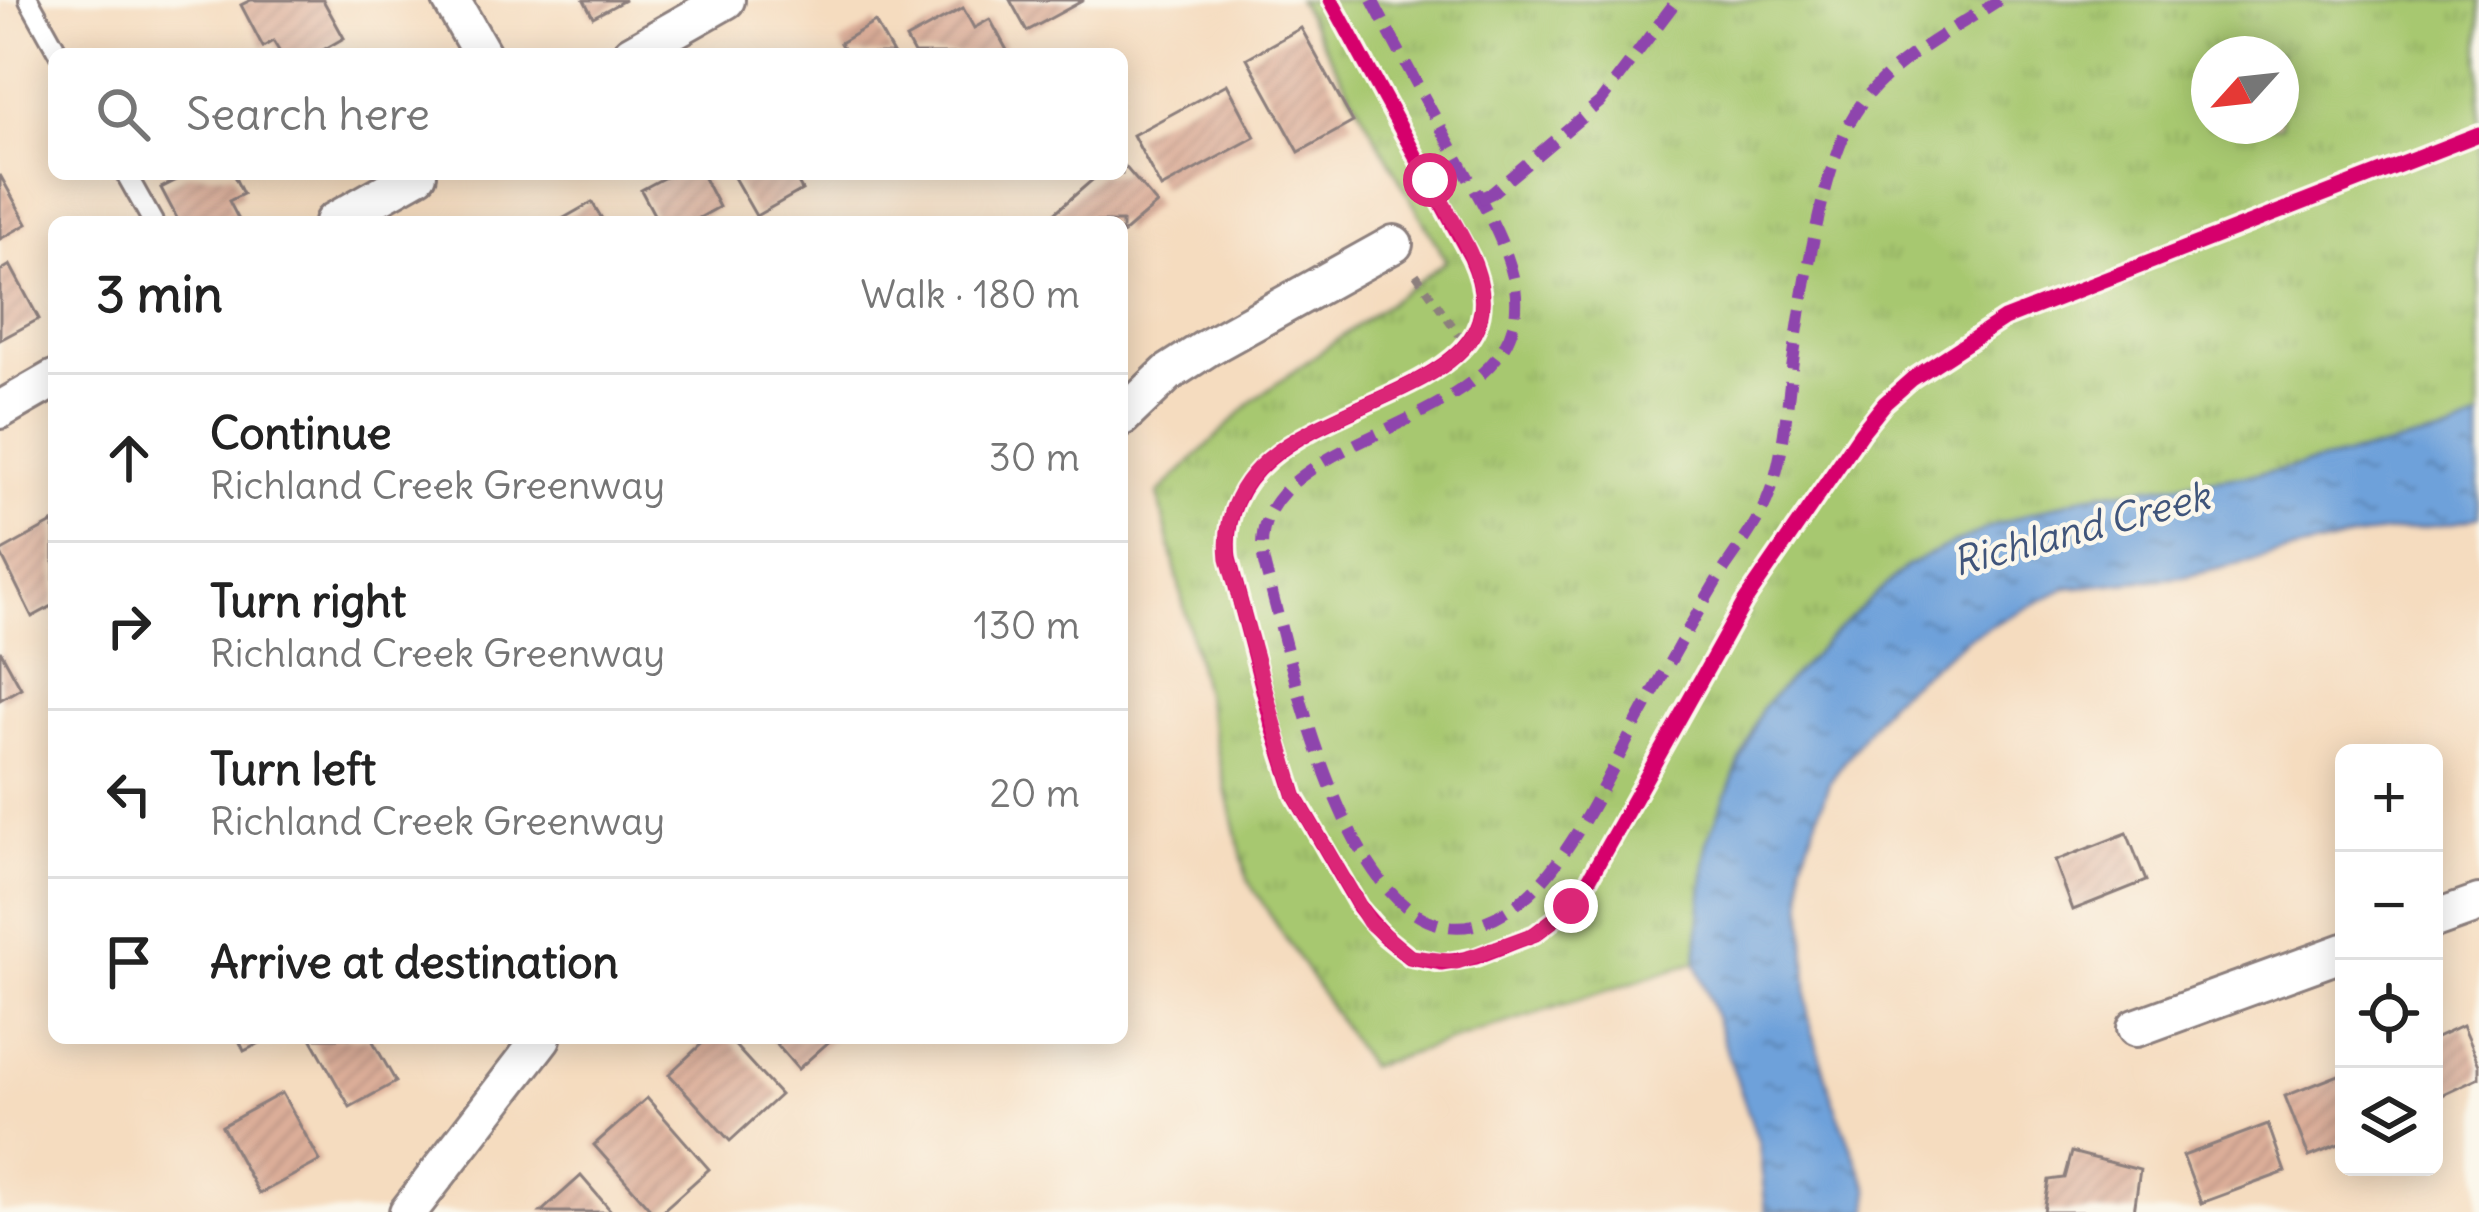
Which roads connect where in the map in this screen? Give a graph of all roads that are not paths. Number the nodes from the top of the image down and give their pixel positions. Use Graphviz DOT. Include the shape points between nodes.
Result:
graph roads {
  1 [pos="29,0"];
  2 [pos="452,0"];
  3 [pos="726,0"];
  4 [pos="56,48"];
  5 [pos="479,48"];
  6 [pos="642,48"];
  7 [pos="129,180"];
  8 [pos="407,180"];
  9 [pos="150,216"];
  10 [pos="344,216"];
  11 [pos="1394,244"];
  12 [pos="48,382"];
  13 [pos="0,410"];
  14 [pos="1128,412"];
  15 [pos="2479,903"];
  16 [pos="2443,916"];
  17 [pos="2335,955"];
  18 [pos="2136,1028"];
  19 [pos="537,1044"];
  20 [pos="408,1212"];
  1 -- 4 [label="lane"];
  2 -- 5 [label="street"];
  3 -- 6 [label="street"];
  7 -- 9 [label="lane"];
  8 -- 10 [label="street"];
  11 -- 14 [label="street" via="1188,361"];
  12 -- 13 [label="street"];
  15 -- 16 [label="street"];
  17 -- 18 [label="street"];
  19 -- 20 [label="street"];
}
